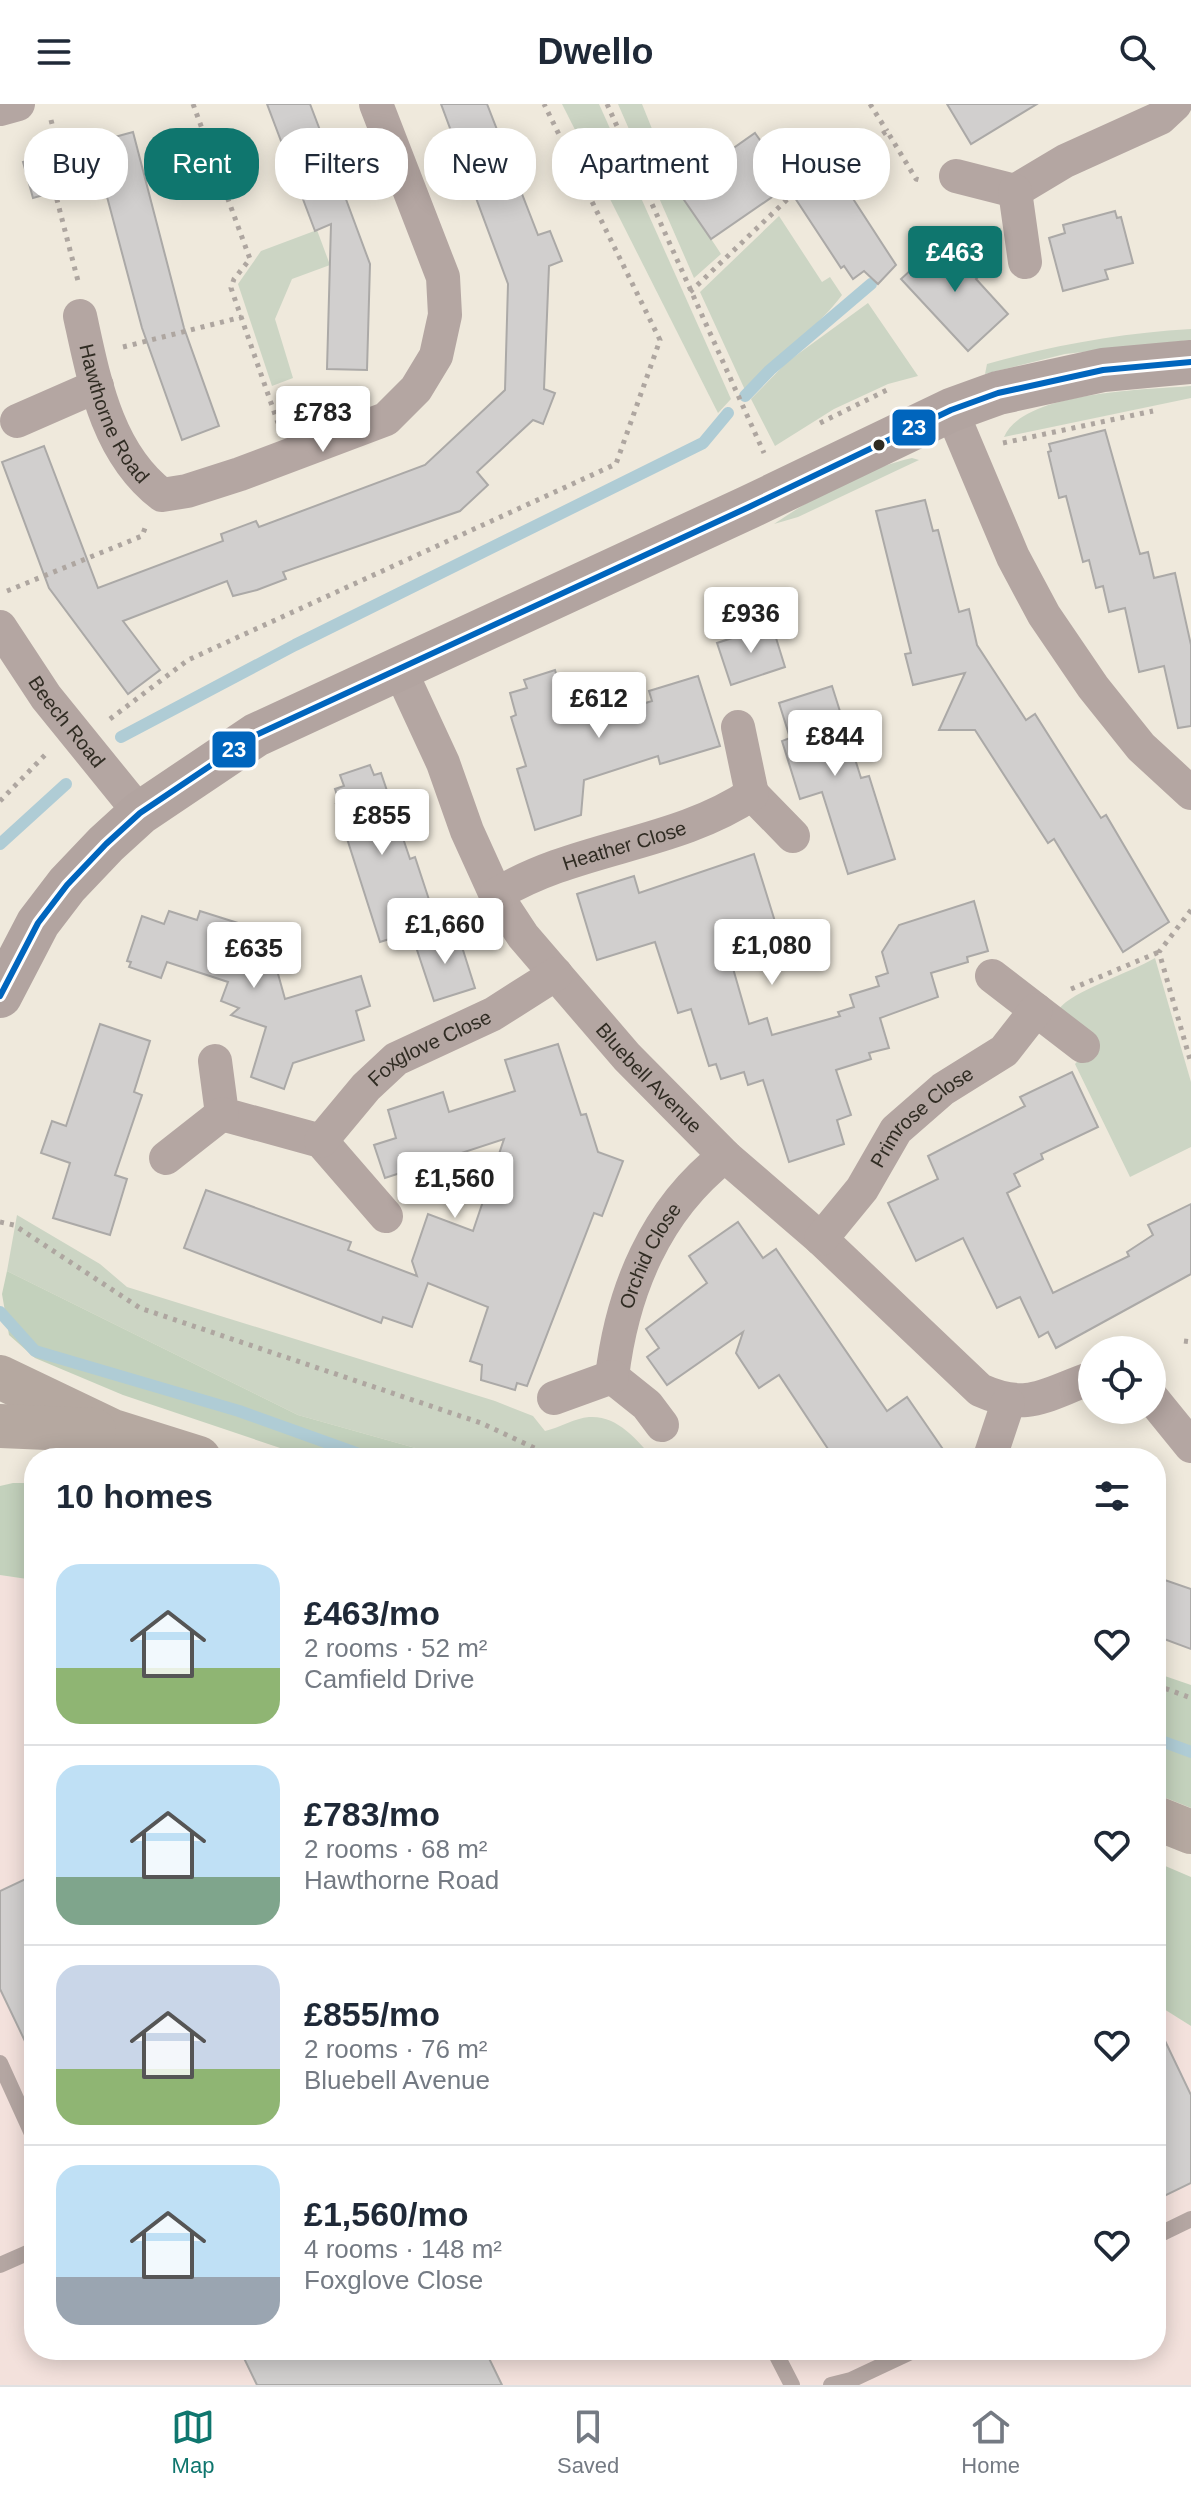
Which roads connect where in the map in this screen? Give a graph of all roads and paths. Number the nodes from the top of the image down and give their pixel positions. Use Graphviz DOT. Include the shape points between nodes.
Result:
graph roads {
  1 [pos="18,104"];
  2 [pos="193,104"];
  3 [pos="376,104"];
  4 [pos="544,104"];
  5 [pos="607,104"];
  6 [pos="870,104"];
  7 [pos="1175,104"];
  8 [pos="0,109"];
  9 [pos="51,118"];
  10 [pos="885,128"];
  11 [pos="890,136"];
  12 [pos="956,176"];
  13 [pos="1015,191"];
  14 [pos="787,200"];
  15 [pos="1025,262"];
  16 [pos="690,292"];
  17 [pos="80,316"];
  18 [pos="242,317"];
  19 [pos="1191,362"];
  20 [pos="92,371"];
  21 [pos="951,410"];
  22 [pos="17,421"];
  23 [pos="288,455"];
  24 [pos="766,459"];
  25 [pos="162,495"];
  26 [pos="0,594"];
  27 [pos="0,627"];
  28 [pos="399,668"];
  29 [pos="738,727"];
  30 [pos="78,737"];
  31 [pos="1191,793"];
  32 [pos="752,794"];
  33 [pos="0,801"];
  34 [pos="140,813"];
  35 [pos="793,836"];
  36 [pos="496,895"];
  37 [pos="1191,910"];
  38 [pos="1159,952"];
  39 [pos="556,974"];
  40 [pos="992,976"];
  41 [pos="0,996"];
  42 [pos="1040,1013"];
  43 [pos="1083,1046"];
  44 [pos="215,1061"];
  45 [pos="1191,1063"];
  46 [pos="222,1114"];
  47 [pos="321,1141"];
  48 [pos="725,1156"];
  49 [pos="166,1158"];
  50 [pos="386,1216"];
  51 [pos="0,1222"];
  52 [pos="821,1239"];
  53 [pos="0,1377"];
  54 [pos="612,1377"];
  55 [pos="1078,1383"];
  56 [pos="554,1398"];
  57 [pos="1008,1403"];
  58 [pos="1166,1415"];
  59 [pos="662,1425"];
  60 [pos="0,1426"];
  61 [pos="113,1431"];
  62 [pos="1191,1446"];
  63 [pos="167,1448"];
  64 [pos="535,1448"];
  65 [pos="993,1448"];
  66 [pos="1166,1689"];
  67 [pos="1191,1698"];
  68 [pos="1166,1822"];
  69 [pos="1191,1832"];
  70 [pos="0,2063"];
  71 [pos="24,2116"];
  72 [pos="1191,2219"];
  73 [pos="1166,2231"];
  74 [pos="24,2254"];
  75 [pos="0,2265"];
  76 [pos="779,2360"];
  77 [pos="894,2360"];
  78 [pos="792,2385"];
  79 [pos="831,2385"];
  1 -- 8 [label="street"];
  2 -- 18 [label="path" via="250,259 231,288"];
  3 -- 23 [label="street, Hawthorne Road" via="443,277 445,315 436,356 416,389 386,419"];
  4 -- 30 [label="path" via="660,340 616,464 188,660 105,723"];
  5 -- 16 [label="path"];
  6 -- 10 [label="path"];
  7 -- 13 [label="street" via="1160,118 1065,161"];
  9 -- 17 [label="path" via="69,191 56,196 79,281 90,283 94,302"];
  11 -- 12 [label="path" via="916,179 935,184"];
  12 -- 13 [label="street"];
  13 -- 15 [label="street"];
  14 -- 16 [label="path"];
  16 -- 24 [label="path"];
  17 -- 20 [label="street, Hawthorne Road"];
  18 -- 20 [label="path"];
  18 -- 23 [label="path"];
  19 -- 21 [label="street" via="1088,373 998,393"];
  20 -- 22 [label="street"];
  20 -- 25 [label="street, Hawthorne Road" via="107,417 135,473"];
  21 -- 28 [label="street"];
  21 -- 31 [label="street" via="1013,557 1044,615 1141,747"];
  23 -- 25 [label="street, Hawthorne Road"];
  25 -- 26 [label="path" via="142,536"];
  27 -- 30 [label="street, Beech Road"];
  28 -- 34 [label="street" via="256,735"];
  28 -- 36 [label="street, Bluebell Avenue"];
  29 -- 32 [label="street"];
  30 -- 33 [label="path" via="45,754"];
  30 -- 34 [label="street, Beech Road"];
  32 -- 35 [label="street"];
  32 -- 36 [label="street, Heather Close" via="712,817 527,876"];
  34 -- 41 [label="street" via="60,894 38,923"];
  36 -- 39 [label="street, Bluebell Avenue"];
  37 -- 38 [label="path"];
  38 -- 42 [label="path" via="1063,992"];
  38 -- 45 [label="path"];
  39 -- 47 [label="street, Foxglove Close" via="493,1014 396,1059"];
  39 -- 48 [label="street, Bluebell Avenue" via="627,1057"];
  40 -- 42 [label="street"];
  42 -- 43 [label="street"];
  42 -- 52 [label="street, Primrose Close" via="1004,1051 943,1089 896,1130 862,1189"];
  44 -- 46 [label="street"];
  46 -- 47 [label="street"];
  46 -- 49 [label="street"];
  47 -- 50 [label="street"];
  48 -- 52 [label="street, Bluebell Avenue"];
  48 -- 54 [label="street, Orchid Close" via="673,1206 647,1252 629,1295"];
  51 -- 64 [label="path" via="14,1225 140,1308 481,1423"];
  52 -- 57 [label="street, Bluebell Avenue" via="955,1370"];
  53 -- 61 [label="main road"];
  54 -- 56 [label="street"];
  54 -- 59 [label="street" via="647,1405"];
  55 -- 57 [label="street" via="1032,1401"];
  57 -- 65 [label="street"];
  58 -- 62 [label="street"];
  60 -- 61 [label="main road"];
  61 -- 63 [label="main road"];
  66 -- 67 [label="path"];
  68 -- 69 [label="main road"];
  70 -- 71 [label="lane"];
  72 -- 73 [label="lane"];
  74 -- 75 [label="lane"];
  76 -- 78 [label="lane"];
  77 -- 79 [label="lane"];
}
